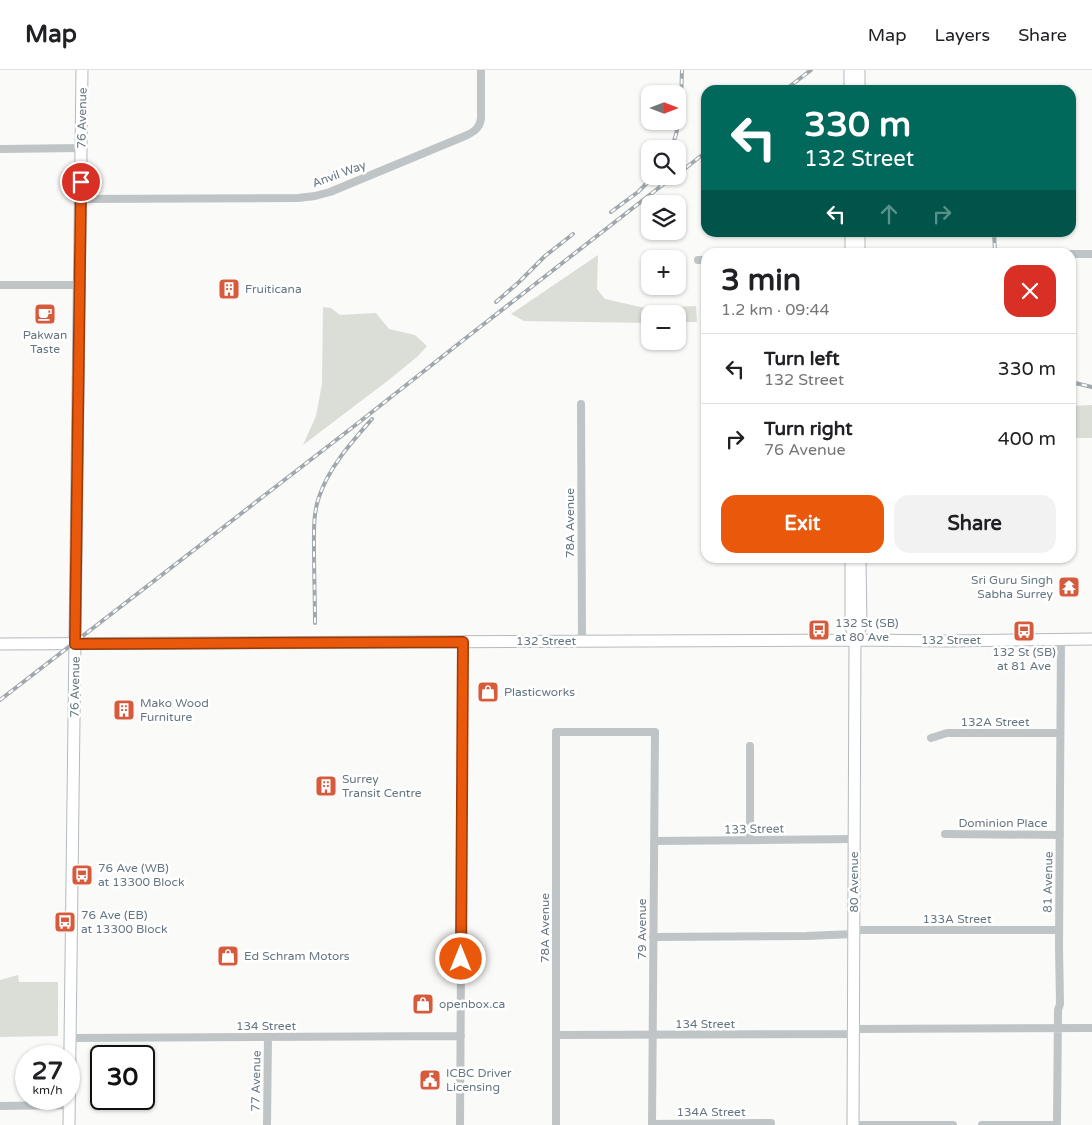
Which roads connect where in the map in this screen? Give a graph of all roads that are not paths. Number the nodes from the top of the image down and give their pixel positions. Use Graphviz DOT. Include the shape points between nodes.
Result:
graph roads {
  1 [pos="82,70"];
  2 [pos="481,70"];
  3 [pos="850,70"];
  4 [pos="859,70"];
  5 [pos="850,85"];
  6 [pos="860,85"];
  7 [pos="0,148"];
  8 [pos="81,148"];
  9 [pos="80,199"];
  10 [pos="1076,254"];
  11 [pos="1092,254"];
  12 [pos="0,285"];
  13 [pos="79,285"];
  14 [pos="581,404"];
  15 [pos="851,563"];
  16 [pos="860,563"];
  17 [pos="1061,639"];
  18 [pos="1092,639"];
  19 [pos="855,640"];
  20 [pos="582,641"];
  21 [pos="463,642"];
  22 [pos="0,644"];
  23 [pos="75,644"];
  24 [pos="655,732"];
  25 [pos="1060,733"];
  26 [pos="931,738"];
  27 [pos="750,746"];
  28 [pos="945,834"];
  29 [pos="1060,834"];
  30 [pos="750,840"];
  31 [pos="854,840"];
  32 [pos="654,841"];
  33 [pos="1059,930"];
  34 [pos="854,932"];
  35 [pos="653,937"];
  36 [pos="1058,1028"];
  37 [pos="1092,1028"];
  38 [pos="854,1031"];
  39 [pos="556,1035"];
  40 [pos="652,1035"];
  41 [pos="461,1036"];
  42 [pos="268,1037"];
  43 [pos="70,1038"];
  44 [pos="70,1045"];
  45 [pos="0,1106"];
  46 [pos="15,1106"];
  47 [pos="69,1110"];
  48 [pos="771,1123"];
  49 [pos="652,1124"];
  50 [pos="747,1124"];
  51 [pos="69,1125"];
  52 [pos="267,1125"];
  53 [pos="460,1125"];
  54 [pos="556,1125"];
  55 [pos="854,1125"];
  56 [pos="953,1125"];
  57 [pos="982,1125"];
  58 [pos="1058,1125"];
  1 -- 8 [label="main road, 76 Avenue"];
  2 -- 9 [label="street, Anvil Way" via="481,120 475,130 330,192 298,198"];
  3 -- 5 [label="main road"];
  4 -- 6 [label="main road"];
  7 -- 8 [label="street"];
  8 -- 9 [label="main road, 76 Avenue"];
  9 -- 13 [label="main road, 76 Avenue"];
  10 -- 11 [label="street"];
  12 -- 13 [label="street"];
  13 -- 23 [label="main road, 76 Avenue"];
  14 -- 20 [label="street, 78A Avenue"];
  15 -- 19 [label="main road, 80 Avenue" via="851,626"];
  16 -- 19 [label="main road, 80 Avenue" via="861,626"];
  17 -- 18 [label="main road, 132 Street"];
  17 -- 19 [label="main road, 132 Street"];
  17 -- 25 [label="street, 81 Avenue"];
  19 -- 20 [label="main road, 132 Street"];
  19 -- 31 [label="main road, 80 Avenue"];
  20 -- 21 [label="main road, 132 Street"];
  21 -- 23 [label="main road, 132 Street"];
  21 -- 41 [label="street"];
  22 -- 23 [label="main road, 132 Street"];
  23 -- 43 [label="main road, 76 Avenue"];
  24 -- 32 [label="street, 79 Avenue"];
  24 -- 39 [label="street, 78A Avenue" via="556,732"];
  25 -- 26 [label="street, 132A Street" via="947,733"];
  25 -- 29 [label="street, 81 Avenue"];
  27 -- 30 [label="street"];
  28 -- 29 [label="street, Dominion Place"];
  29 -- 33 [label="street, 81 Avenue"];
  30 -- 31 [label="street, 133 Street"];
  30 -- 32 [label="street, 133 Street"];
  31 -- 34 [label="main road, 80 Avenue"];
  32 -- 35 [label="street, 79 Avenue"];
  33 -- 34 [label="street, 133A Street"];
  33 -- 36 [label="street, 81 Avenue"];
  34 -- 35 [label="street, 133A Street" via="799,936"];
  34 -- 38 [label="main road, 80 Avenue"];
  35 -- 40 [label="street, 79 Avenue"];
  36 -- 37 [label="street, 134 Street"];
  36 -- 38 [label="street, 134 Street"];
  36 -- 58 [label="street, 81 Avenue"];
  38 -- 40 [label="street, 134 Street"];
  38 -- 55 [label="main road, 80 Avenue"];
  39 -- 40 [label="street, 134 Street"];
  39 -- 54 [label="street, 78A Avenue"];
  40 -- 49 [label="street, 79 Avenue"];
  41 -- 42 [label="street, 134 Street"];
  41 -- 53 [label="street"];
  42 -- 43 [label="street, 134 Street"];
  42 -- 52 [label="street, 77 Avenue"];
  43 -- 44 [label="main road, 76 Avenue"];
  45 -- 46 [label="street"];
  47 -- 51 [label="main road, 76 Avenue"];
  48 -- 50 [label="street, 134A Street"];
  49 -- 50 [label="street, 134A Street"];
  55 -- 56 [label="street"];
  57 -- 58 [label="street"];
}
